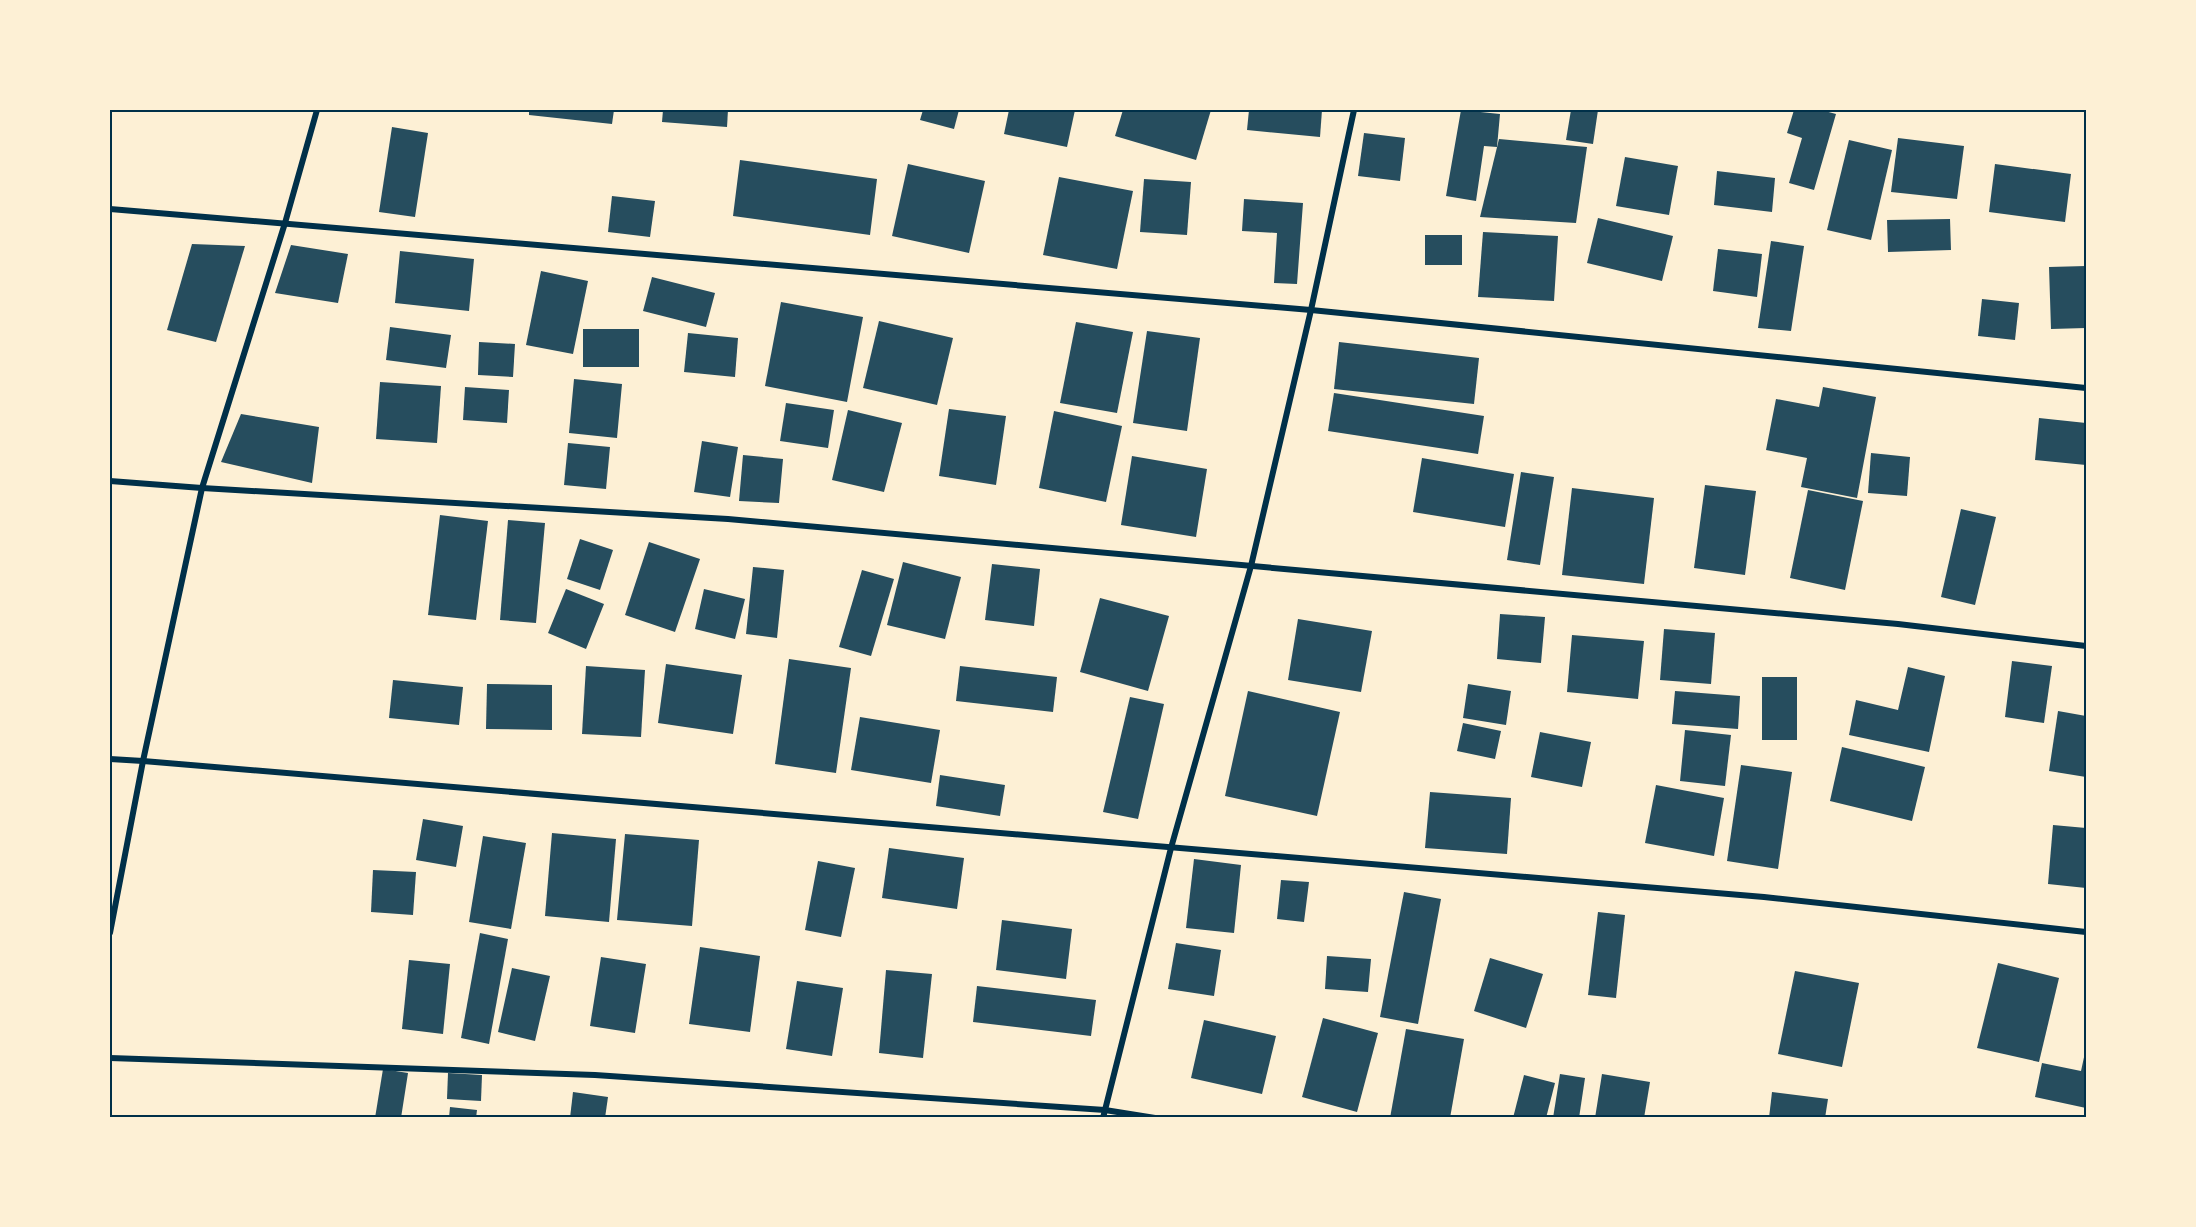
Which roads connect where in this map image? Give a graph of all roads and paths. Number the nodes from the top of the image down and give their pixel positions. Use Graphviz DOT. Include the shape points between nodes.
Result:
graph roads {
  1 [pos="317,110"];
  2 [pos="1354,110"];
  3 [pos="110,209"];
  4 [pos="285,223"];
  5 [pos="1311,310"];
  6 [pos="2086,388"];
  7 [pos="110,481"];
  8 [pos="202,488"];
  9 [pos="1251,566"];
  10 [pos="2086,646"];
  11 [pos="110,759"];
  12 [pos="143,761"];
  13 [pos="1171,849"];
  14 [pos="2086,932"];
  15 [pos="110,933"];
  16 [pos="110,1058"];
  17 [pos="1105,1110"];
  18 [pos="1103,1118"];
  19 [pos="1155,1118"];
  1 -- 4 [label="street"];
  2 -- 5 [label="street"];
  3 -- 4 [label="street"];
  4 -- 5 [label="street"];
  4 -- 8 [label="street"];
  5 -- 6 [label="street"];
  5 -- 9 [label="street"];
  7 -- 8 [label="street"];
  8 -- 9 [label="street" via="728,519"];
  8 -- 12 [label="street"];
  9 -- 10 [label="street" via="1898,624"];
  9 -- 13 [label="street"];
  11 -- 12 [label="street"];
  12 -- 13 [label="street"];
  12 -- 15 [label="street"];
  13 -- 14 [label="street" via="1764,897"];
  13 -- 17 [label="street"];
  16 -- 17 [label="street" via="595,1075"];
  17 -- 18 [label="street"];
  17 -- 19 [label="street"];
}
